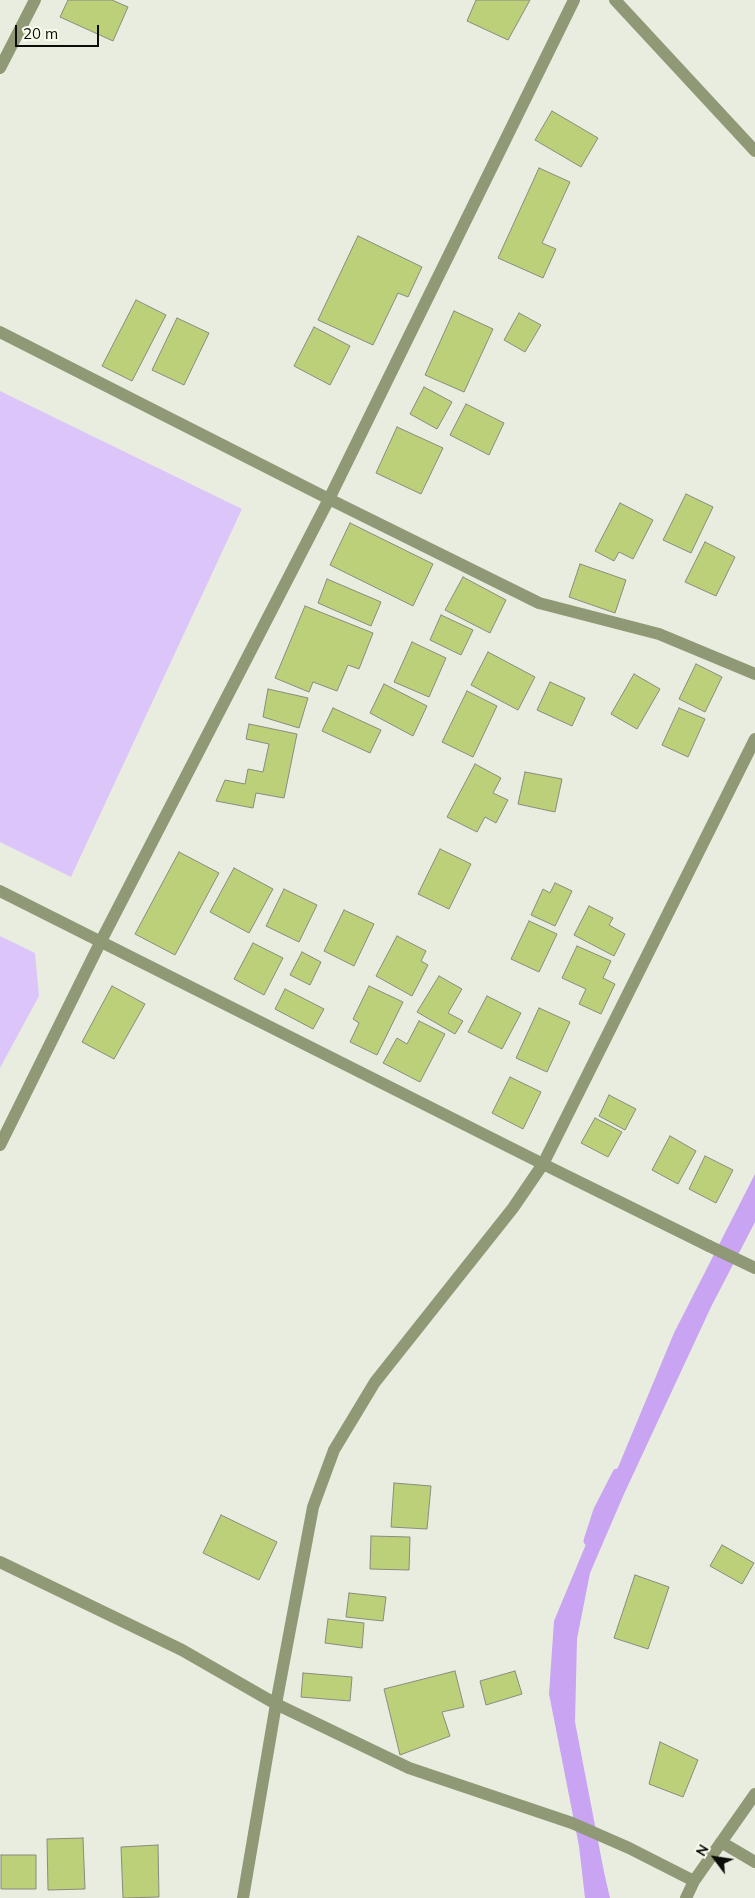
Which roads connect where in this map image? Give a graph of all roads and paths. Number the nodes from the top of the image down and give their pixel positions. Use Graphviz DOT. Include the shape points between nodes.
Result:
graph roads {
  1 [pos="35,0"];
  2 [pos="574,0"];
  3 [pos="615,0"];
  4 [pos="0,68"];
  5 [pos="755,151"];
  6 [pos="0,332"];
  7 [pos="329,499"];
  8 [pos="755,674"];
  9 [pos="755,739"];
  10 [pos="0,890"];
  11 [pos="101,941"];
  12 [pos="0,1145"];
  13 [pos="542,1164"];
  14 [pos="752,1267"];
  15 [pos="0,1562"];
  16 [pos="276,1704"];
  17 [pos="755,1794"];
  18 [pos="721,1842"];
  19 [pos="755,1862"];
  20 [pos="694,1881"];
  21 [pos="243,1898"];
  22 [pos="686,1898"];
  1 -- 4 [label="street"];
  2 -- 7 [label="street"];
  3 -- 5 [label="street"];
  6 -- 7 [label="street"];
  7 -- 8 [label="street" via="539,603 659,634"];
  7 -- 11 [label="street"];
  9 -- 13 [label="street"];
  10 -- 11 [label="street"];
  11 -- 12 [label="street"];
  11 -- 13 [label="street"];
  13 -- 14 [label="street"];
  13 -- 16 [label="street" via="513,1208 375,1382 334,1450 313,1507"];
  15 -- 16 [label="street" via="182,1650"];
  16 -- 20 [label="street" via="408,1768 572,1823"];
  16 -- 21 [label="street"];
  17 -- 18 [label="street"];
  18 -- 19 [label="street"];
  18 -- 20 [label="street"];
  20 -- 22 [label="street"];
}
